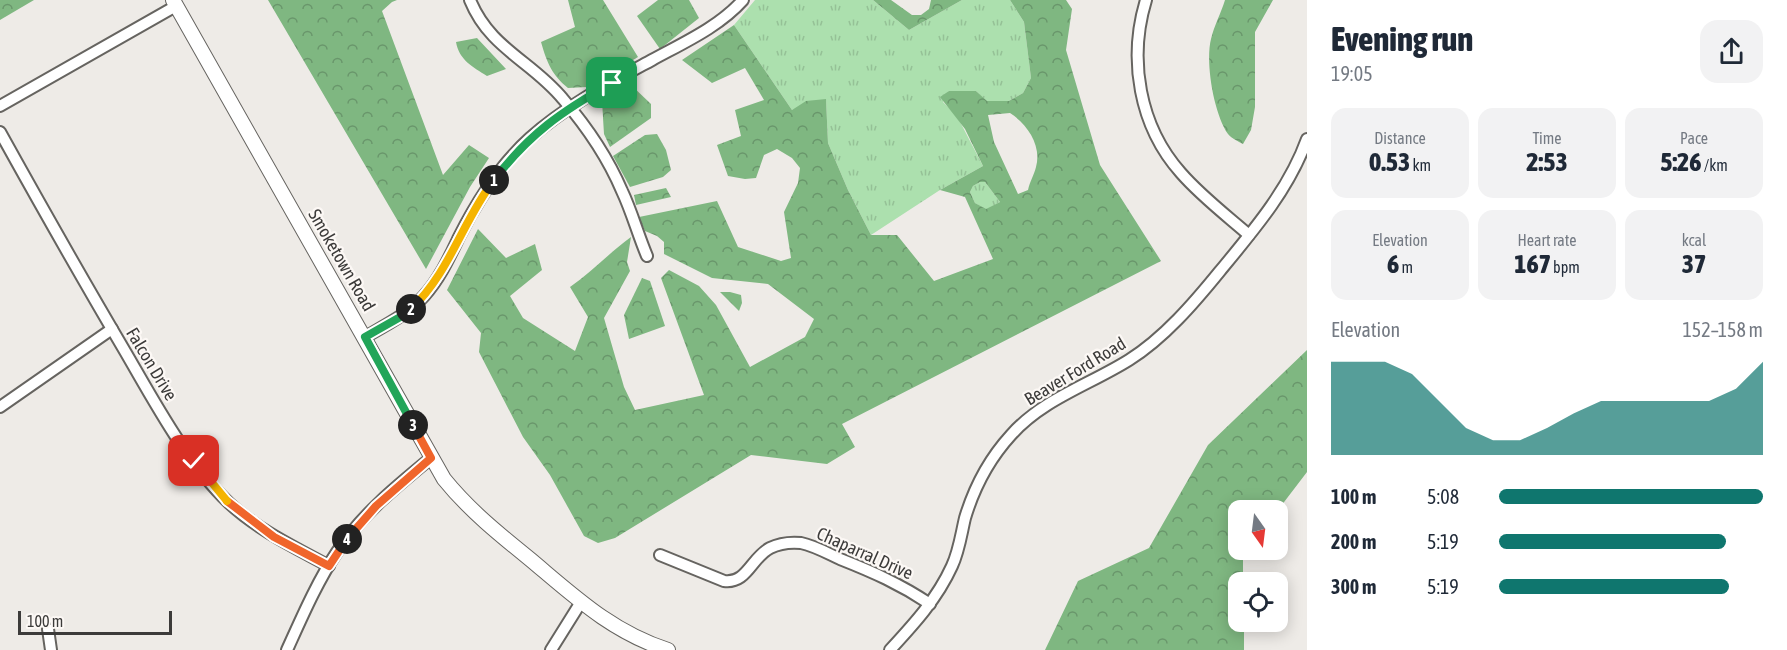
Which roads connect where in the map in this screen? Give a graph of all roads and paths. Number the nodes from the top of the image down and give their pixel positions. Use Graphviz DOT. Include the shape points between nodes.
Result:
graph roads {
  1 [pos="470,0"];
  2 [pos="743,0"];
  3 [pos="1146,0"];
  4 [pos="175,3"];
  5 [pos="0,106"];
  6 [pos="570,107"];
  7 [pos="0,132"];
  8 [pos="1307,139"];
  9 [pos="1249,235"];
  10 [pos="647,256"];
  11 [pos="112,330"];
  12 [pos="365,337"];
  13 [pos="0,407"];
  14 [pos="431,458"];
  15 [pos="660,555"];
  16 [pos="329,566"];
  17 [pos="581,602"];
  18 [pos="930,604"];
  19 [pos="48,629"];
  20 [pos="51,650"];
  21 [pos="287,650"];
  22 [pos="551,650"];
  23 [pos="668,650"];
  24 [pos="890,650"];
  1 -- 6 [label="street" via="485,29 498,43"];
  2 -- 6 [label="street" via="700,34"];
  3 -- 9 [label="street" via="1138,50 1139,83 1147,118 1166,155 1180,172"];
  4 -- 5 [label="street"];
  4 -- 12 [label="main road, Smoketown Road"];
  6 -- 10 [label="street" via="612,169"];
  6 -- 12 [label="street" via="510,158 472,212 447,264 423,297 402,316"];
  7 -- 11 [label="street, Falcon Drive"];
  8 -- 9 [label="street, Beaver Ford Road" via="1291,176"];
  9 -- 18 [label="street, Beaver Ford Road" via="1202,292 1145,349 1044,406 1011,434 983,475 965,518 958,551"];
  11 -- 13 [label="street"];
  11 -- 16 [label="street, Falcon Drive" via="175,434 222,495 274,537"];
  12 -- 14 [label="main road, Smoketown Road"];
  14 -- 16 [label="street" via="376,506"];
  14 -- 17 [label="main road, Smoketown Road" via="475,514"];
  15 -- 18 [label="street, Chaparral Drive" via="732,582 769,549 782,543 800,543 882,575"];
  16 -- 21 [label="street"];
  17 -- 22 [label="street"];
  17 -- 23 [label="main road, Smoketown Road" via="629,635"];
  18 -- 24 [label="street, Beaver Ford Road"];
  19 -- 20 [label="street"];
}
